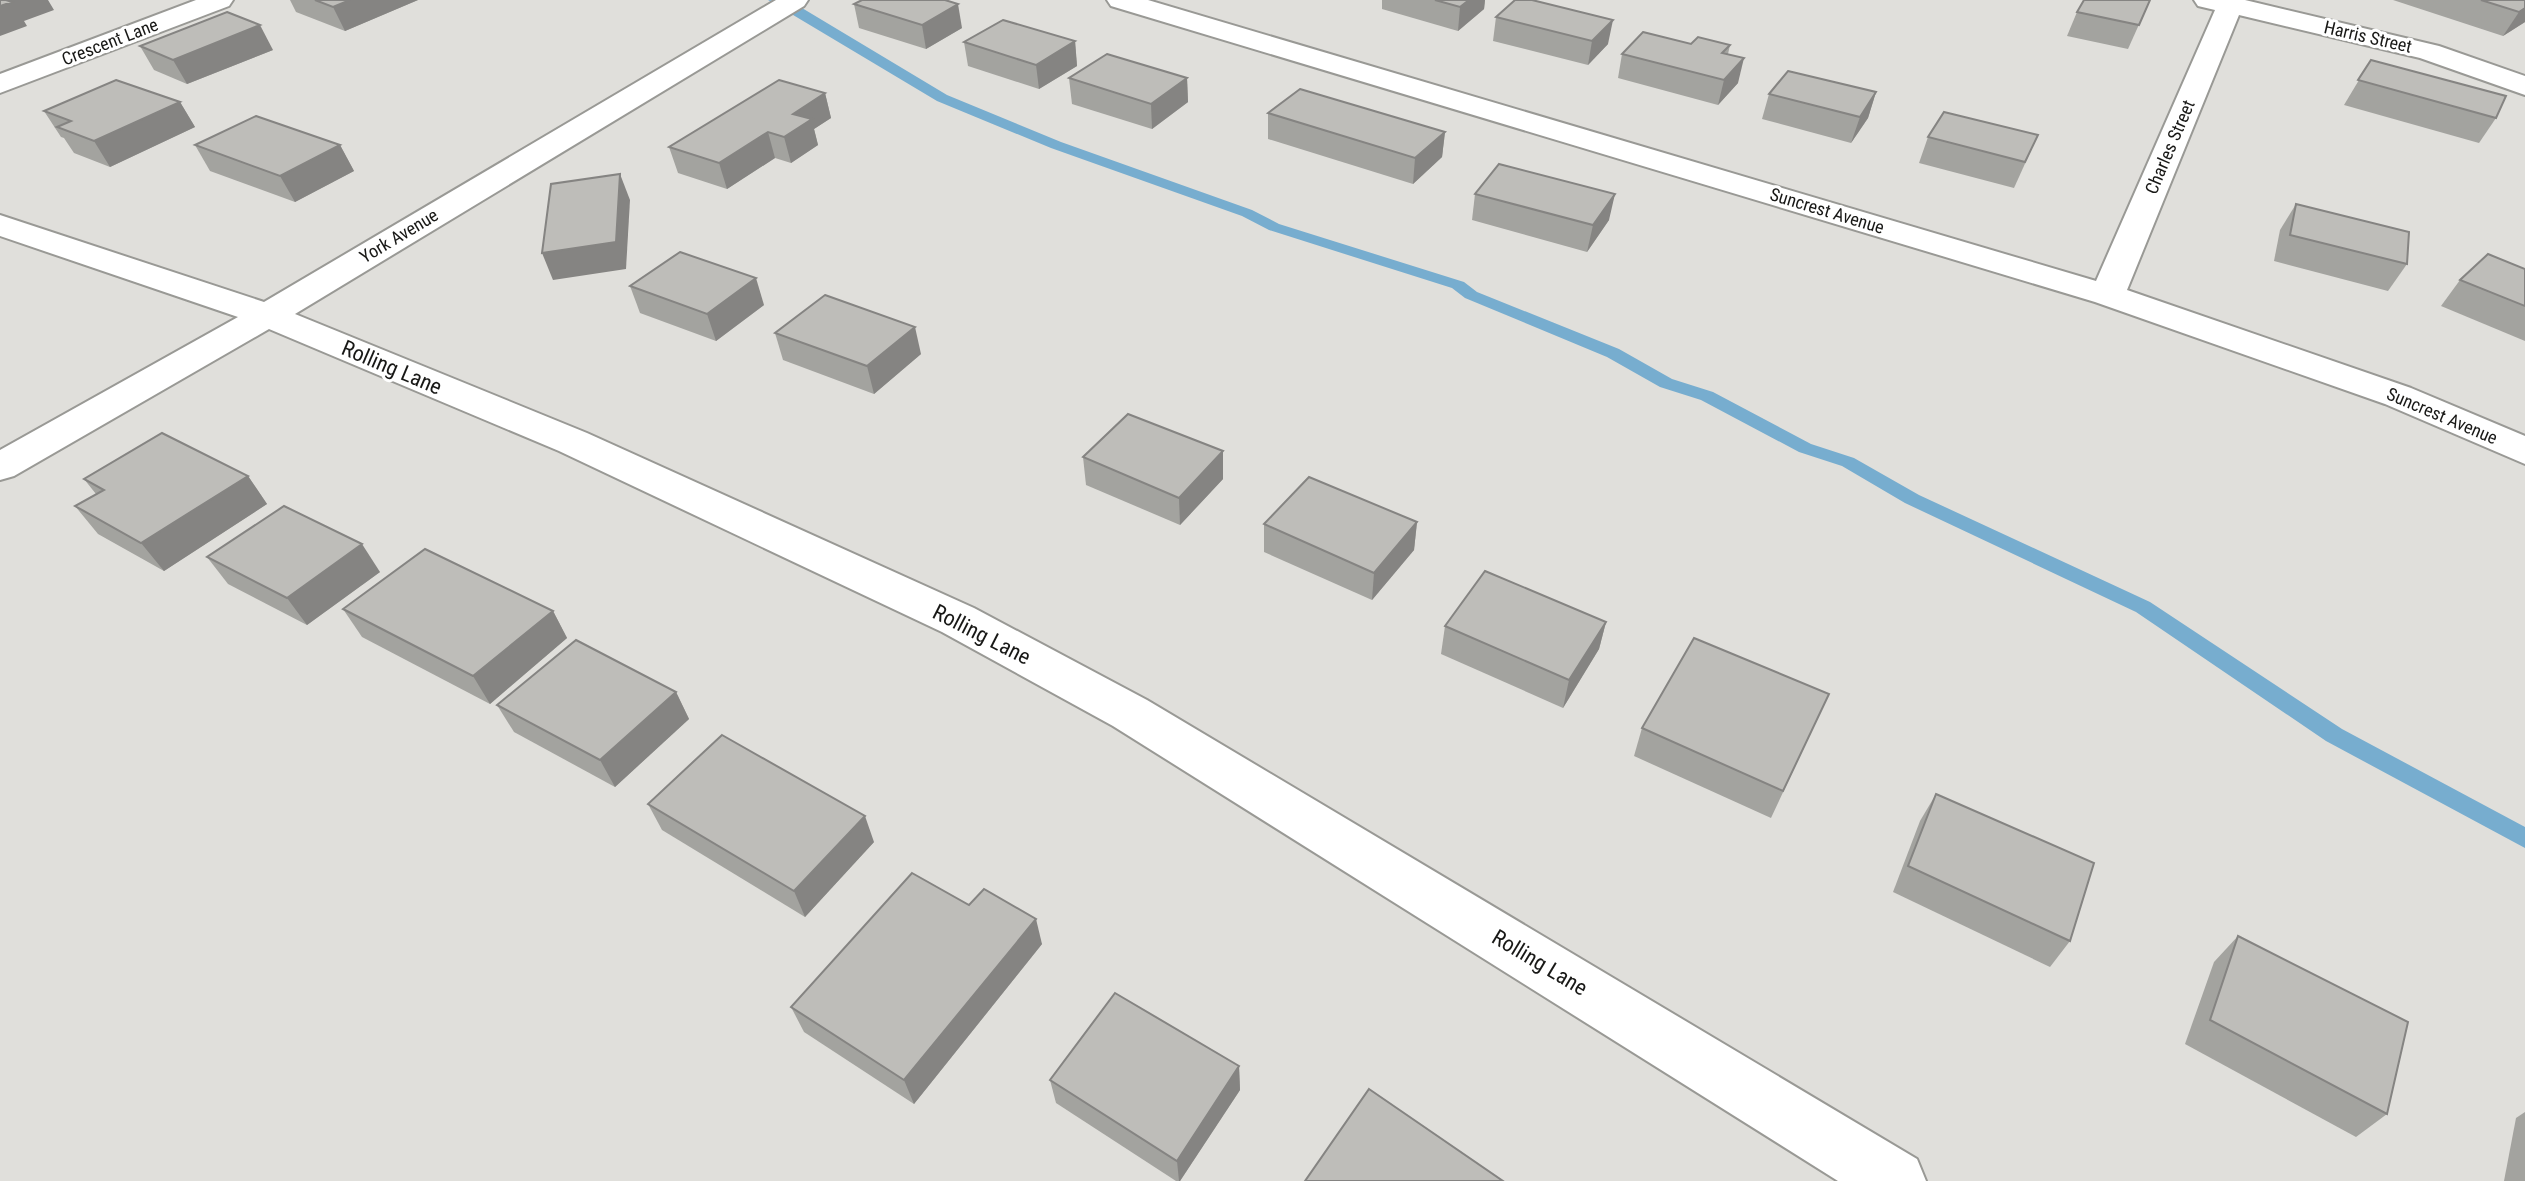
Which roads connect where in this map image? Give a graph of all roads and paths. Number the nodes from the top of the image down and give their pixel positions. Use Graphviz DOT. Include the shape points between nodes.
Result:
graph roads {
  1 [pos="220,0"];
  2 [pos="795,0"];
  3 [pos="1120,0"];
  4 [pos="2223,2"];
  5 [pos="0,84"];
  6 [pos="2525,86"];
  7 [pos="0,225"];
  8 [pos="2107,295"];
  9 [pos="267,315"];
  10 [pos="2525,451"];
  11 [pos="0,467"];
  12 [pos="1895,1181"];
  1 -- 5 [label="street, Crescent Lane"];
  2 -- 9 [label="street, York Avenue"];
  3 -- 8 [label="street, Suncrest Avenue"];
  4 -- 6 [label="street, Harris Street" via="2429,52"];
  4 -- 8 [label="street, Charles Street"];
  7 -- 9 [label="street, Rolling Lane"];
  8 -- 10 [label="street, Suncrest Avenue" via="2398,396"];
  9 -- 11 [label="street, York Avenue"];
  9 -- 12 [label="street, Rolling Lane" via="573,442 958,620 1130,713"];
}
